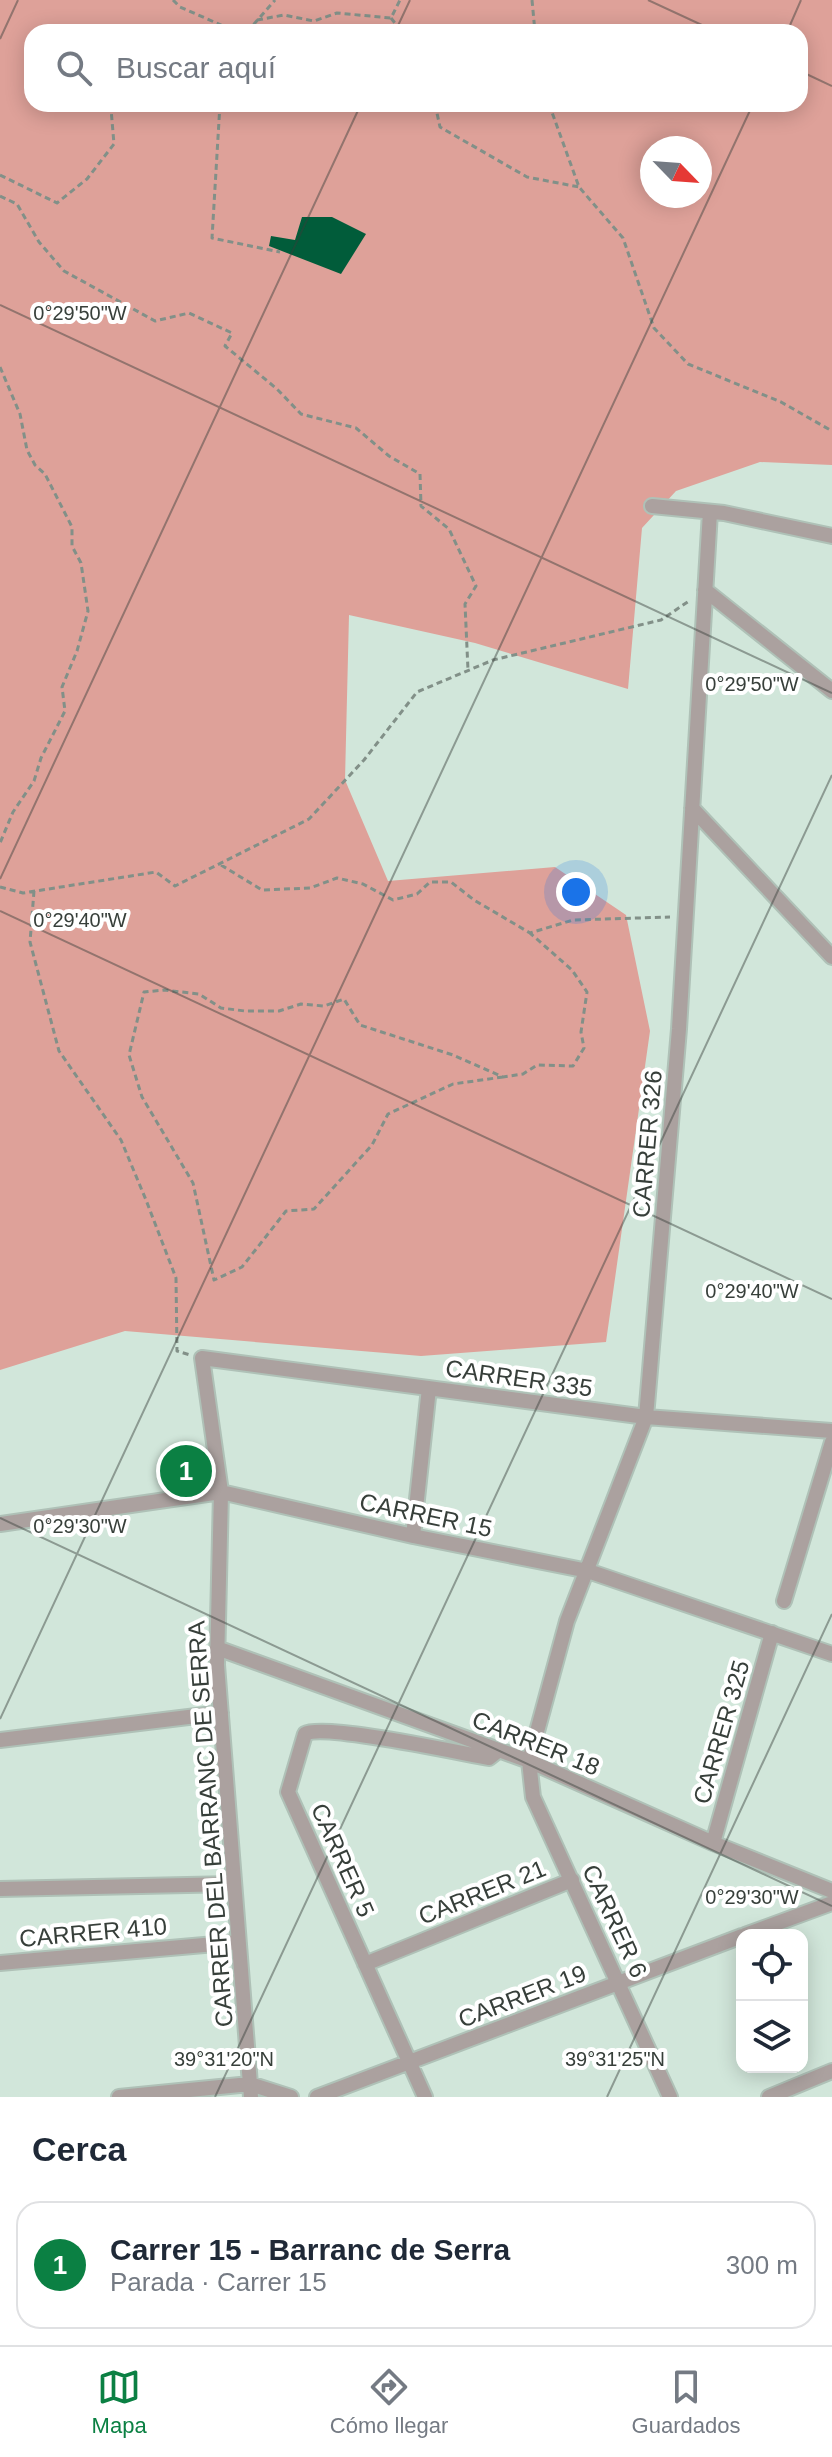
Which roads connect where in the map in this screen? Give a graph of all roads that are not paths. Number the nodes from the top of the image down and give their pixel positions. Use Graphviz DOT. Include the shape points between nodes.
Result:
graph roads {
  1 [pos="652,506"];
  2 [pos="710,512"];
  3 [pos="832,536"];
  4 [pos="705,590"];
  5 [pos="832,691"];
  6 [pos="692,808"];
  7 [pos="832,957"];
  8 [pos="202,1358"];
  9 [pos="429,1388"];
  10 [pos="646,1417"];
  11 [pos="832,1431"];
  12 [pos="832,1442"];
  13 [pos="221,1492"];
  14 [pos="0,1524"];
  15 [pos="413,1536"];
  16 [pos="588,1571"];
  17 [pos="784,1601"];
  18 [pos="772,1633"];
  19 [pos="217,1648"];
  20 [pos="832,1654"];
  21 [pos="221,1713"];
  22 [pos="0,1740"];
  23 [pos="499,1750"];
  24 [pos="529,1761"];
  25 [pos="713,1843"];
  26 [pos="572,1880"];
  27 [pos="234,1884"];
  28 [pos="0,1889"];
  29 [pos="832,1891"];
  30 [pos="832,1903"];
  31 [pos="762,1929"];
  32 [pos="736,1939"];
  33 [pos="238,1942"];
  34 [pos="0,1963"];
  35 [pos="365,1964"];
  36 [pos="619,1981"];
  37 [pos="409,2063"];
  38 [pos="832,2071"];
  39 [pos="250,2090"];
  40 [pos="119,2097"];
  41 [pos="291,2097"];
  42 [pos="317,2097"];
  43 [pos="425,2097"];
  44 [pos="670,2097"];
  45 [pos="769,2097"];
  1 -- 2 [label="street"];
  2 -- 3 [label="street"];
  2 -- 4 [label="street, CARRER 326"];
  4 -- 5 [label="street"];
  4 -- 6 [label="street, CARRER 326"];
  6 -- 7 [label="street"];
  6 -- 10 [label="street, CARRER 326"];
  8 -- 9 [label="street, CARRER 335"];
  8 -- 13 [label="street, CARRER DEL BARRANC DE SERRA"];
  9 -- 10 [label="street, CARRER 335"];
  9 -- 15 [label="street"];
  10 -- 11 [label="street, CARRER 335"];
  10 -- 16 [label="street, CARRER 326"];
  12 -- 17 [label="street"];
  13 -- 14 [label="street, CARRER 15"];
  13 -- 15 [label="street, CARRER 15"];
  13 -- 19 [label="street, CARRER DEL BARRANC DE SERRA"];
  15 -- 16 [label="street, CARRER 15"];
  16 -- 18 [label="street, CARRER 15"];
  16 -- 24 [label="street, CARRER 326" via="567,1621"];
  18 -- 20 [label="street, CARRER 15"];
  18 -- 25 [label="street, CARRER 325"];
  19 -- 21 [label="street, CARRER DEL BARRANC DE SERRA"];
  19 -- 23 [label="street, CARRER 18"];
  21 -- 22 [label="street"];
  21 -- 27 [label="street, CARRER DEL BARRANC DE SERRA"];
  23 -- 24 [label="street, CARRER 18"];
  23 -- 35 [label="street, CARRER 5" via="489,1758 344,1733 305,1734 288,1792"];
  24 -- 25 [label="street, CARRER 18"];
  24 -- 26 [label="street, CARRER 6" via="533,1797"];
  25 -- 29 [label="street, CARRER 18"];
  26 -- 35 [label="street, CARRER 21"];
  26 -- 36 [label="street, CARRER 6"];
  27 -- 28 [label="street, CARRER 410"];
  27 -- 33 [label="street, CARRER DEL BARRANC DE SERRA"];
  30 -- 31 [label="street, CARRER 19"];
  32 -- 36 [label="street, CARRER 19"];
  33 -- 34 [label="street, CARRER 410"];
  33 -- 39 [label="street, CARRER DEL BARRANC DE SERRA"];
  35 -- 37 [label="street, CARRER 5"];
  36 -- 37 [label="street, CARRER 19"];
  36 -- 44 [label="street, CARRER 6"];
  37 -- 42 [label="street, CARRER 19"];
  37 -- 43 [label="street, CARRER 5"];
  38 -- 45 [label="street"];
  39 -- 40 [label="street"];
  39 -- 41 [label="street"];
}
